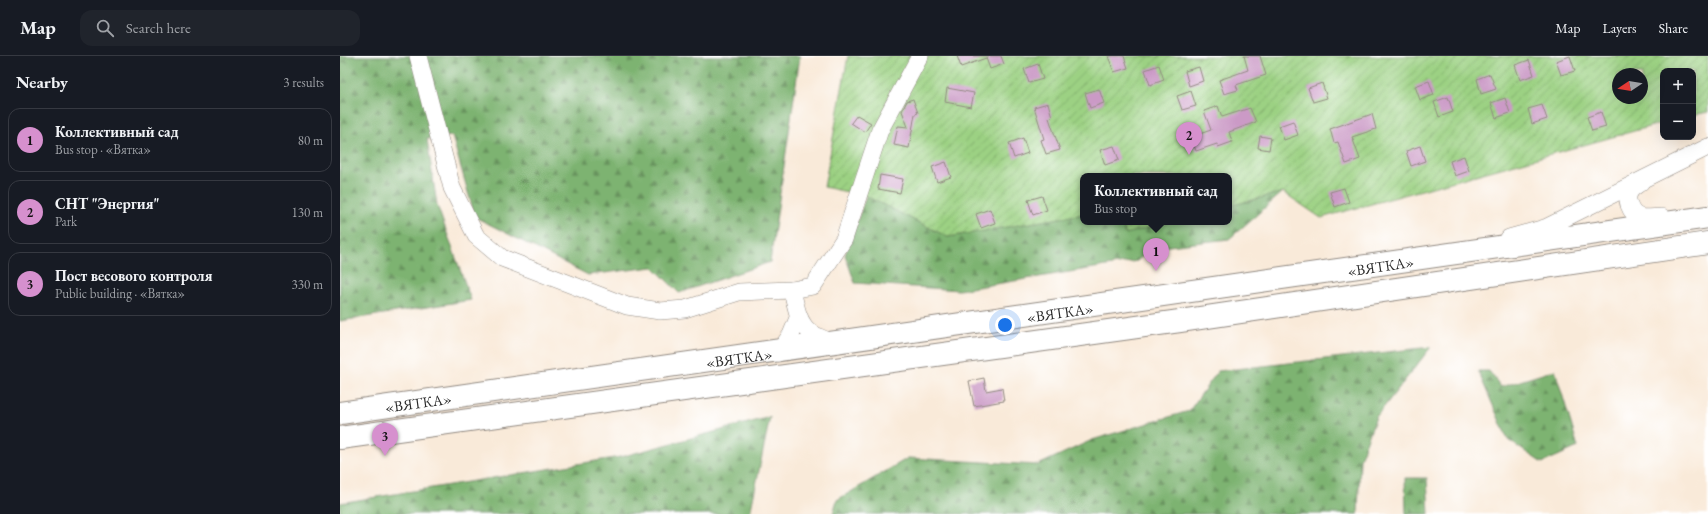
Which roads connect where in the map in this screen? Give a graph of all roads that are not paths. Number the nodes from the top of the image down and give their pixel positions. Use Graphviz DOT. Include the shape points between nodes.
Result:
graph roads {
  1 [pos="418,56"];
  2 [pos="920,56"];
  3 [pos="1708,146"];
  4 [pos="1646,178"];
  5 [pos="1708,213"];
  6 [pos="1708,217"];
  7 [pos="1708,243"];
  8 [pos="1401,264"];
  9 [pos="792,290"];
  10 [pos="798,318"];
  11 [pos="838,344"];
  12 [pos="778,353"];
  13 [pos="340,414"];
  14 [pos="340,438"];
  1 -- 9 [label="street" via="452,188 476,236 502,258 627,306 660,311 685,309 739,292"];
  2 -- 9 [label="street" via="880,130 844,239 813,286"];
  3 -- 4 [label="street"];
  4 -- 5 [label="street" via="1628,194 1629,205 1635,214 1646,218"];
  4 -- 8 [label="street" via="1545,228"];
  6 -- 8 [label="highway, «ВЯТКА»"];
  7 -- 14 [label="highway, «ВЯТКА»" via="1180,321"];
  8 -- 11 [label="highway, «ВЯТКА»"];
  9 -- 10 [label="street"];
  10 -- 11 [label="street" via="808,330 821,339"];
  10 -- 12 [label="street" via="791,335"];
  11 -- 12 [label="highway, «ВЯТКА»"];
  12 -- 13 [label="highway, «ВЯТКА»"];
}
